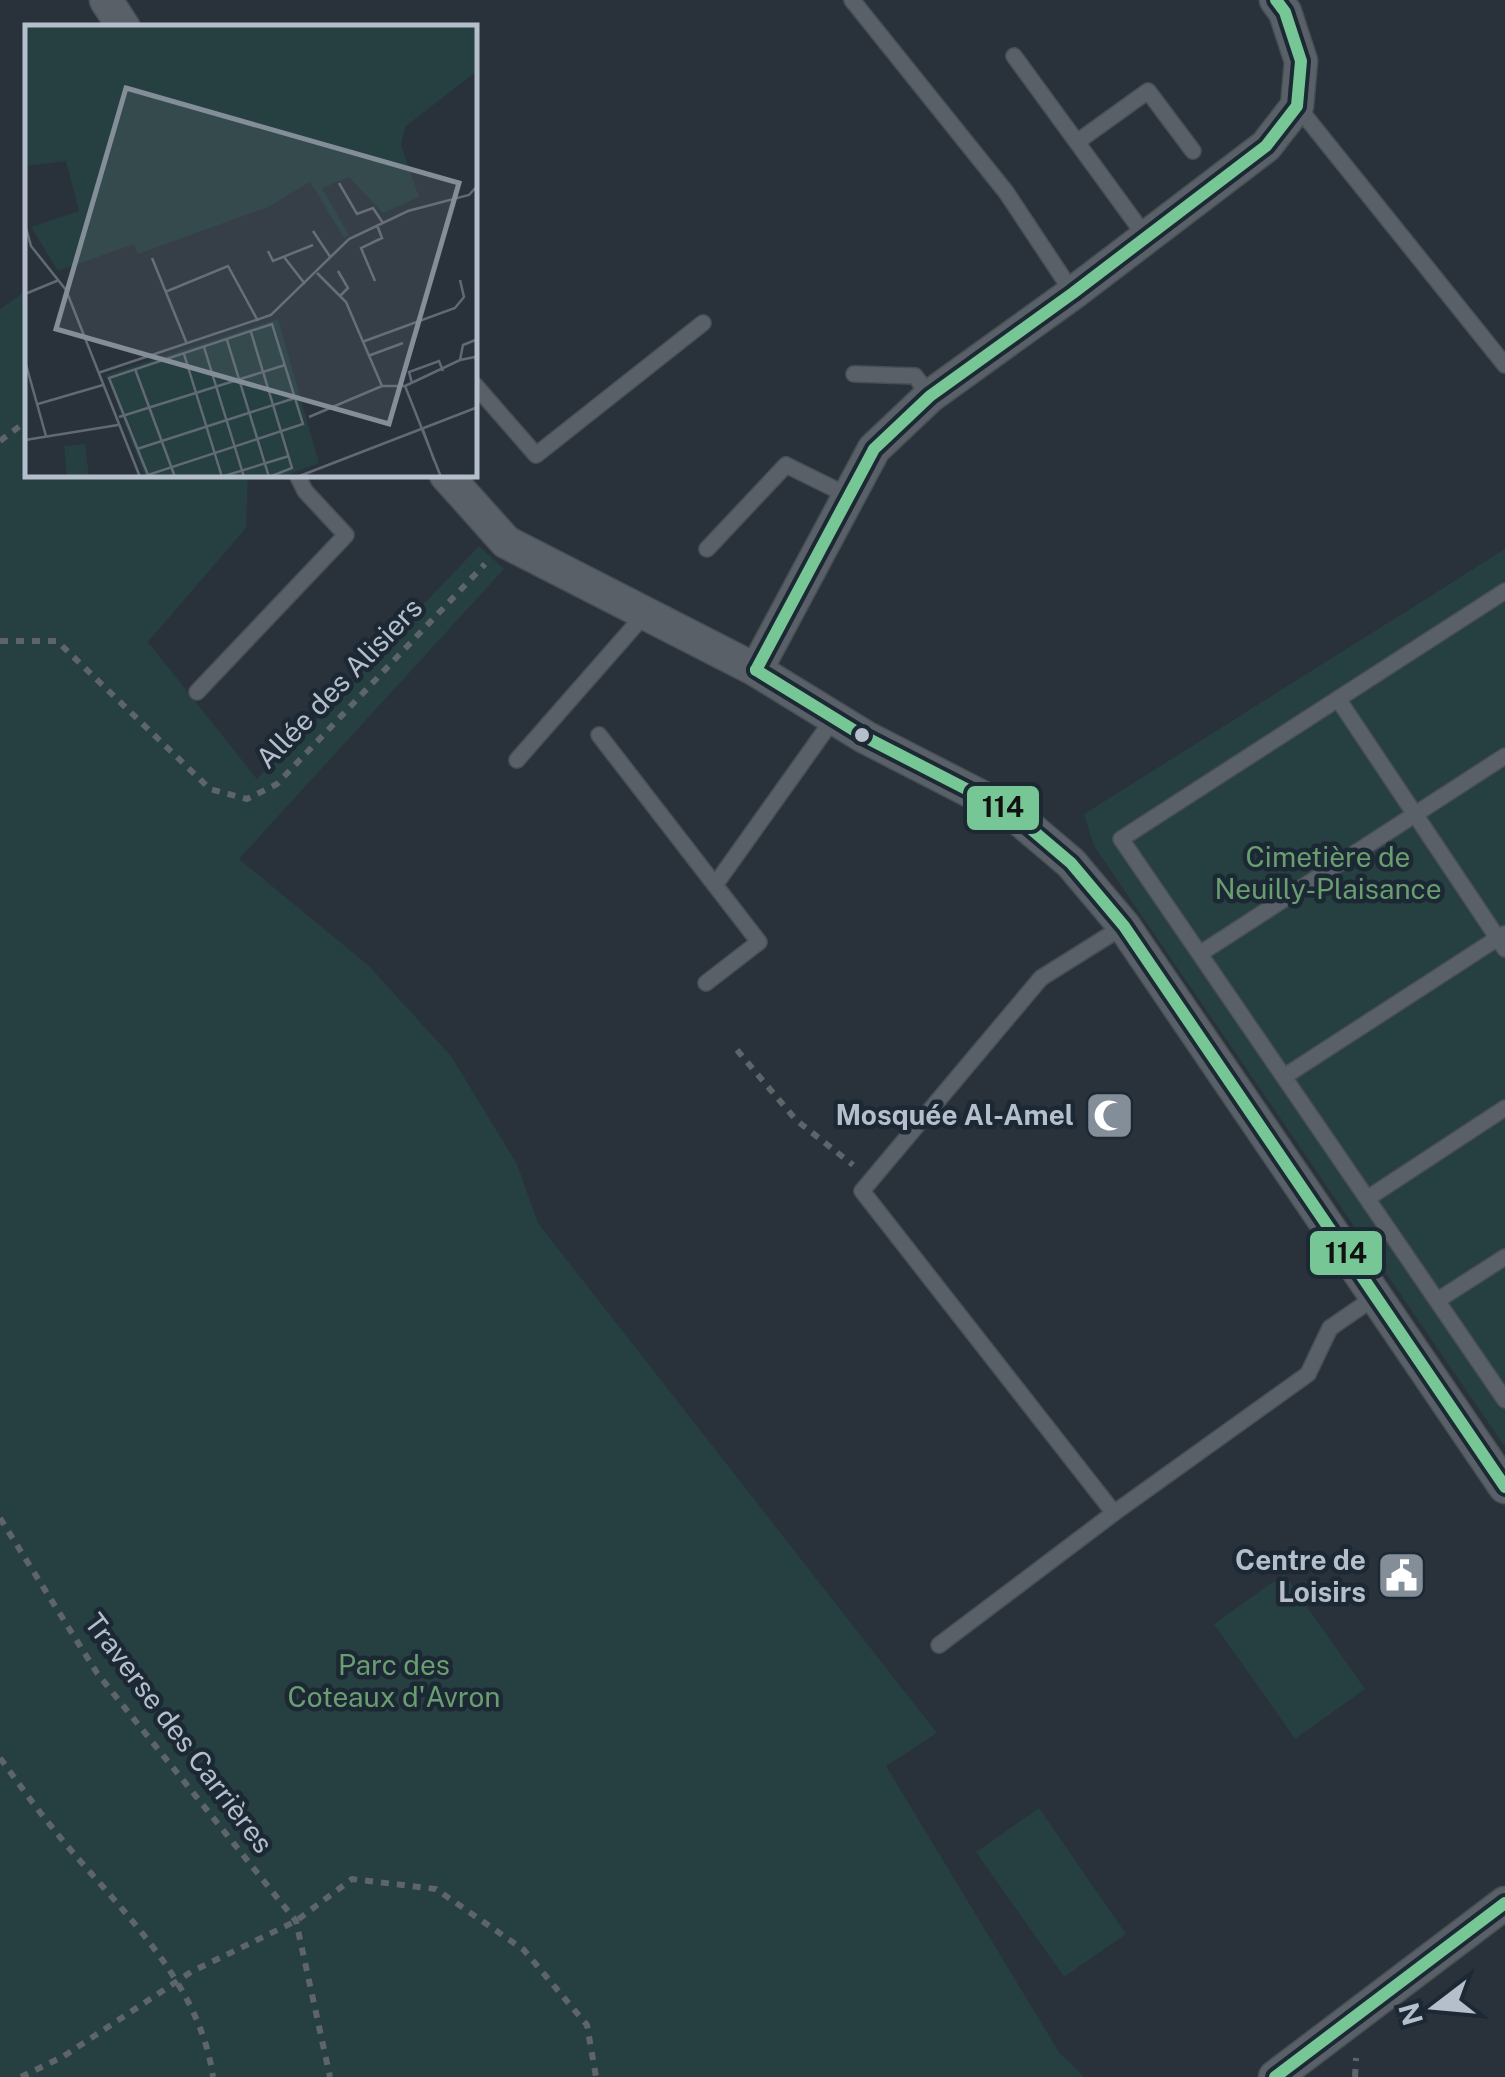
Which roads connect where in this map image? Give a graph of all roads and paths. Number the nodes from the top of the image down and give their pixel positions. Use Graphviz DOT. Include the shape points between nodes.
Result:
graph roads {
  1 [pos="106,0"];
  2 [pos="852,0"];
  3 [pos="1276,0"];
  4 [pos="122,25"];
  5 [pos="1014,56"];
  6 [pos="1296,106"];
  7 [pos="1077,142"];
  8 [pos="1193,151"];
  9 [pos="1146,237"];
  10 [pos="1073,294"];
  11 [pos="703,322"];
  12 [pos="1505,365"];
  13 [pos="854,374"];
  14 [pos="478,387"];
  15 [pos="930,396"];
  16 [pos="25,422"];
  17 [pos="0,441"];
  18 [pos="299,478"];
  19 [pos="449,478"];
  20 [pos="849,496"];
  21 [pos="506,542"];
  22 [pos="707,549"];
  23 [pos="1505,591"];
  24 [pos="645,614"];
  25 [pos="0,640"];
  26 [pos="756,670"];
  27 [pos="197,692"];
  28 [pos="1338,699"];
  29 [pos="834,718"];
  30 [pos="600,735"];
  31 [pos="1505,756"];
  32 [pos="517,760"];
  33 [pos="1414,815"];
  34 [pos="715,885"];
  35 [pos="1124,926"];
  36 [pos="1503,940"];
  37 [pos="1201,953"];
  38 [pos="706,983"];
  39 [pos="738,1050"];
  40 [pos="1285,1076"];
  41 [pos="1505,1108"];
  42 [pos="872,1179"];
  43 [pos="1368,1198"];
  44 [pos="1505,1257"];
  45 [pos="1375,1297"];
  46 [pos="1438,1300"];
  47 [pos="1505,1400"];
  48 [pos="1505,1488"];
  49 [pos="1114,1513"];
  50 [pos="0,1518"];
  51 [pos="939,1644"];
  52 [pos="0,1758"];
  53 [pos="1505,1902"];
  54 [pos="296,1921"];
  55 [pos="21,2077"];
  56 [pos="212,2077"];
  57 [pos="330,2077"];
  58 [pos="596,2077"];
  59 [pos="1275,2077"];
  1 -- 4 [label="street"];
  2 -- 10 [label="lane" via="1006,192"];
  3 -- 6 [label="street" via="1301,61"];
  5 -- 7 [label="lane"];
  6 -- 9 [label="street" via="1266,146"];
  6 -- 12 [label="lane"];
  7 -- 8 [label="lane" via="1148,90"];
  7 -- 9 [label="lane"];
  9 -- 10 [label="street"];
  10 -- 15 [label="street"];
  11 -- 14 [label="lane" via="536,455"];
  13 -- 15 [label="lane" via="915,376"];
  15 -- 20 [label="street" via="874,449"];
  16 -- 17 [label="path"];
  18 -- 27 [label="lane" via="346,536"];
  19 -- 21 [label="street"];
  20 -- 22 [label="lane" via="786,465"];
  20 -- 26 [label="street"];
  21 -- 24 [label="street"];
  21 -- 25 [label="path, Allée des Alisiers" via="277,784 247,799 210,789 56,641"];
  23 -- 28 [label="lane"];
  24 -- 26 [label="street"];
  24 -- 32 [label="lane"];
  26 -- 29 [label="street"];
  28 -- 33 [label="lane"];
  28 -- 37 [label="lane" via="1122,839"];
  29 -- 34 [label="lane"];
  29 -- 35 [label="street" via="1010,812 1071,862"];
  30 -- 34 [label="lane"];
  31 -- 33 [label="lane"];
  33 -- 36 [label="lane"];
  33 -- 37 [label="lane"];
  34 -- 38 [label="lane" via="758,942"];
  35 -- 42 [label="lane" via="1041,978"];
  35 -- 45 [label="street"];
  36 -- 40 [label="lane"];
  37 -- 40 [label="lane"];
  39 -- 42 [label="path" via="796,1120"];
  40 -- 43 [label="lane"];
  41 -- 43 [label="lane"];
  42 -- 49 [label="lane" via="862,1191"];
  43 -- 46 [label="lane"];
  44 -- 46 [label="lane"];
  45 -- 48 [label="street"];
  45 -- 49 [label="lane" via="1330,1328 1308,1374"];
  46 -- 47 [label="lane"];
  49 -- 51 [label="lane"];
  50 -- 54 [label="path, Traverse des Carrières" via="97,1673"];
  52 -- 56 [label="path" via="172,1976 193,2011"];
  53 -- 59 [label="street"];
  54 -- 55 [label="path" via="191,1972"];
  54 -- 57 [label="path"];
  54 -- 58 [label="path" via="352,1879 436,1888 524,1950 587,2025"];
}
